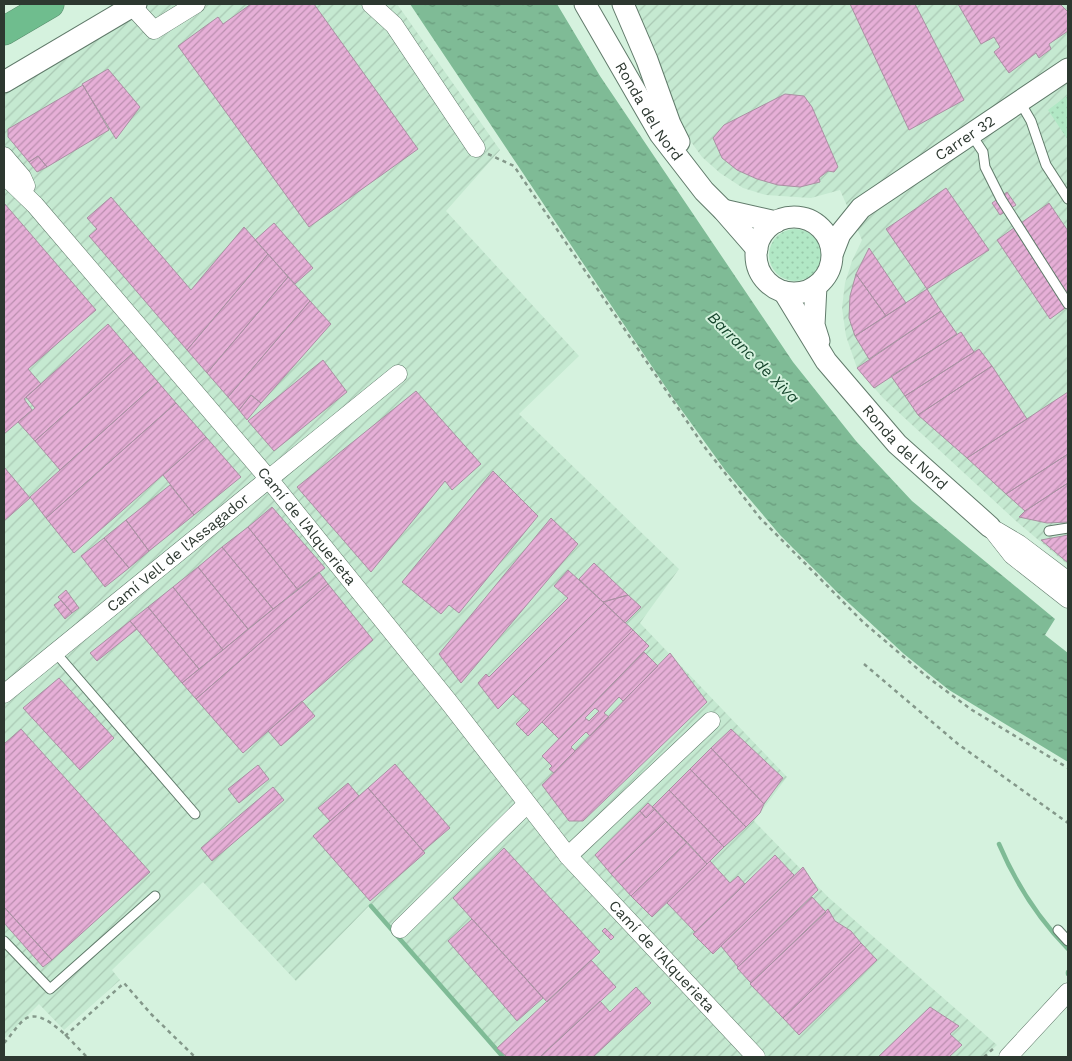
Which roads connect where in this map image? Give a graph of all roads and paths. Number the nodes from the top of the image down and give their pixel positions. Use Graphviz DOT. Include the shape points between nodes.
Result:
graph roads {
  1 [pos="50,4"];
  2 [pos="196,4"];
  3 [pos="371,4"];
  4 [pos="585,4"];
  5 [pos="623,4"];
  6 [pos="134,5"];
  7 [pos="4,31"];
  8 [pos="1068,69"];
  9 [pos="4,82"];
  10 [pos="1020,101"];
  11 [pos="970,134"];
  12 [pos="476,148"];
  13 [pos="4,156"];
  14 [pos="4,175"];
  15 [pos="704,191"];
  16 [pos="1068,199"];
  17 [pos="35,205"];
  18 [pos="861,208"];
  19 [pos="723,210"];
  20 [pos="776,222"];
  21 [pos="814,222"];
  22 [pos="756,249"];
  23 [pos="833,252"];
  24 [pos="816,286"];
  25 [pos="784,292"];
  26 [pos="1068,304"];
  27 [pos="826,361"];
  28 [pos="398,374"];
  29 [pos="268,478"];
  30 [pos="990,527"];
  31 [pos="1068,528"];
  32 [pos="1049,531"];
  33 [pos="1068,581"];
  34 [pos="1068,599"];
  35 [pos="54,652"];
  36 [pos="864,664"];
  37 [pos="6,688"];
  38 [pos="711,721"];
  39 [pos="1068,768"];
  40 [pos="527,804"];
  41 [pos="195,814"];
  42 [pos="1068,823"];
  43 [pos="568,856"];
  44 [pos="155,896"];
  45 [pos="400,929"];
  46 [pos="1058,930"];
  47 [pos="1068,940"];
  48 [pos="4,941"];
  49 [pos="1068,992"];
  50 [pos="65,1036"];
  51 [pos="4,1043"];
  52 [pos="87,1057"];
  53 [pos="195,1057"];
  54 [pos="756,1057"];
  55 [pos="1008,1057"];
  1 -- 7 [label="highway"];
  2 -- 6 [label="street" via="154,30"];
  3 -- 12 [label="street" via="394,25"];
  4 -- 15 [label="street, Ronda del Nord" via="660,134"];
  5 -- 15 [label="street" via="648,60 670,124"];
  6 -- 9 [label="street"];
  8 -- 10 [label="street, Carrer 32"];
  10 -- 11 [label="street, Carrer 32"];
  10 -- 16 [label="lane" via="1031,120 1046,165"];
  11 -- 18 [label="street, Carrer 32"];
  11 -- 26 [label="lane" via="983,152 985,167 1001,199"];
  12 -- 39 [label="path" via="514,166 703,445 760,518 799,560 863,622 926,676 972,710"];
  13 -- 17 [label="street, Camí de l'Alquerieta" via="22,177"];
  14 -- 17 [label="street, Camí de l'Alquerieta"];
  15 -- 19 [label="street, Ronda del Nord"];
  17 -- 29 [label="street, Camí de l'Alquerieta"];
  18 -- 21 [label="street, Carrer 32"];
  18 -- 23 [label="street, Carrer 32" via="845,226"];
  19 -- 20 [label="street"];
  19 -- 22 [label="street, Ronda del Nord"];
  20 -- 21 [label="street" via="795,217"];
  20 -- 22 [label="street" via="766,228"];
  21 -- 23 [label="street" via="830,240"];
  22 -- 25 [label="street" via="756,260 766,280"];
  23 -- 24 [label="street" via="829,272"];
  24 -- 25 [label="street" via="795,293"];
  24 -- 27 [label="street, Ronda del Nord" via="814,325"];
  25 -- 27 [label="street, Ronda del Nord"];
  27 -- 30 [label="street, Ronda del Nord" via="897,444"];
  28 -- 29 [label="street, Camí Vell de l'Assagador"];
  29 -- 35 [label="street, Camí Vell de l'Assagador"];
  29 -- 40 [label="street, Camí de l'Alquerieta"];
  30 -- 33 [label="street, Ronda del Nord" via="1019,544"];
  30 -- 34 [label="street, Ronda del Nord" via="1012,556"];
  31 -- 32 [label="lane"];
  35 -- 37 [label="street, Camí Vell de l'Assagador"];
  35 -- 41 [label="lane"];
  36 -- 42 [label="path" via="958,744"];
  38 -- 43 [label="street"];
  40 -- 43 [label="street, Camí de l'Alquerieta"];
  40 -- 45 [label="street"];
  43 -- 54 [label="street, Camí de l'Alquerieta"];
  44 -- 48 [label="lane" via="50,989"];
  46 -- 47 [label="lane"];
  49 -- 55 [label="street"];
  50 -- 51 [label="path" via="48,1019 35,1016 24,1020"];
  50 -- 52 [label="path"];
  50 -- 53 [label="path" via="124,983"];
}
